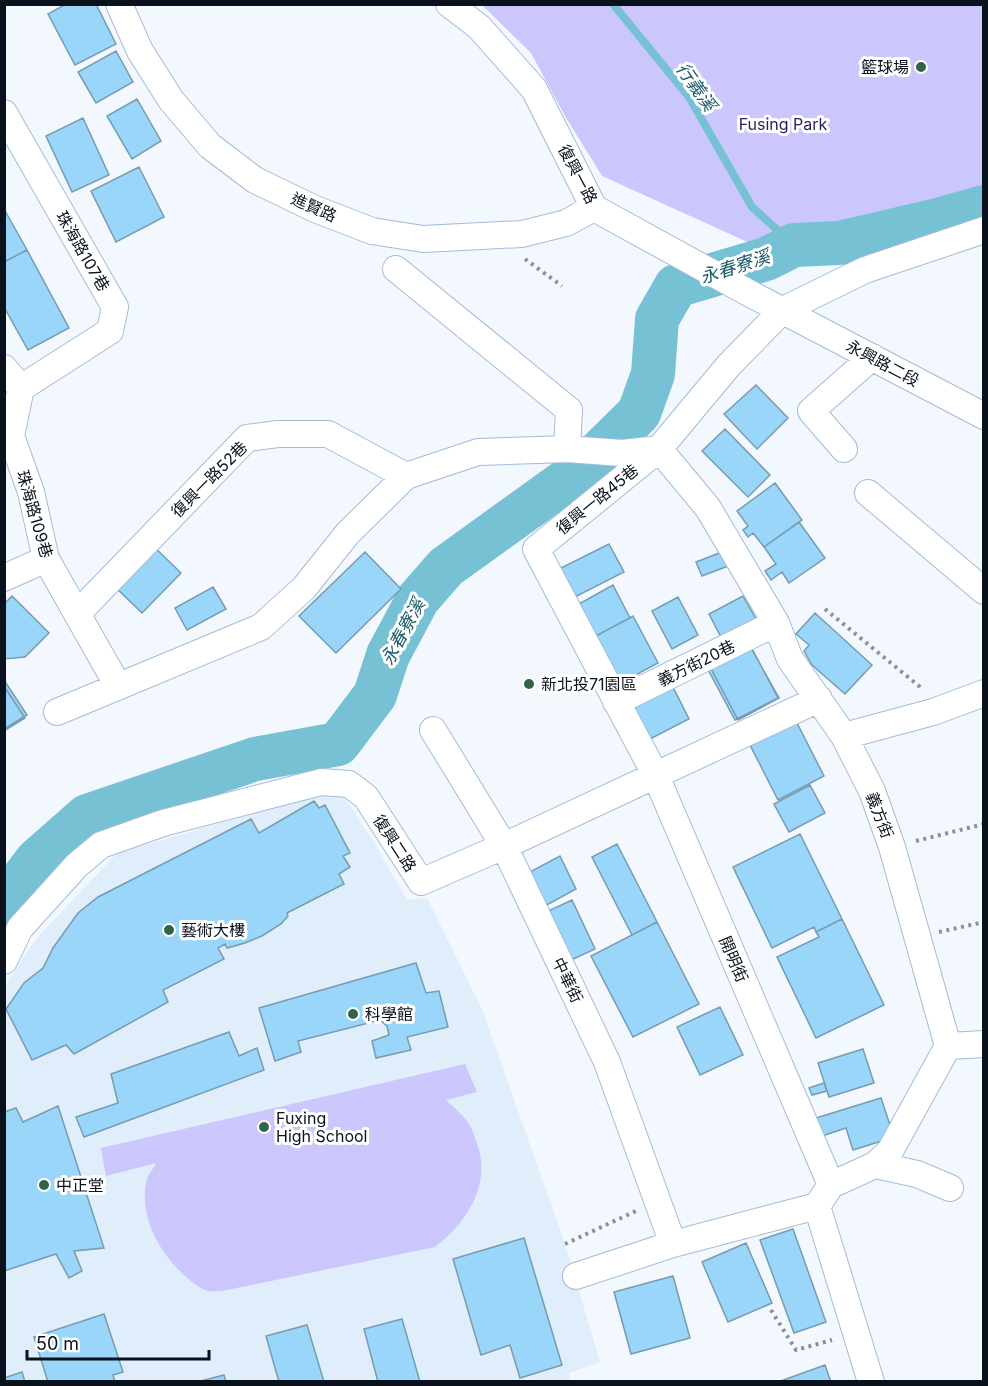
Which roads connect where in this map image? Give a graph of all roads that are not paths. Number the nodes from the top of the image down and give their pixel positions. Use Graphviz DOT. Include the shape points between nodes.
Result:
graph roads {
  1 [pos="120,4"];
  2 [pos="449,4"];
  3 [pos="4,113"];
  4 [pos="594,208"];
  5 [pos="984,230"];
  6 [pos="396,269"];
  7 [pos="783,310"];
  8 [pos="872,357"];
  9 [pos="4,368"];
  10 [pos="21,388"];
  11 [pos="984,416"];
  12 [pos="567,449"];
  13 [pos="659,449"];
  14 [pos="844,449"];
  15 [pos="406,476"];
  16 [pos="868,493"];
  17 [pos="536,549"];
  18 [pos="46,559"];
  19 [pos="4,578"];
  20 [pos="984,591"];
  21 [pos="77,615"];
  22 [pos="776,623"];
  23 [pos="118,686"];
  24 [pos="984,693"];
  25 [pos="819,699"];
  26 [pos="616,702"];
  27 [pos="57,712"];
  28 [pos="433,730"];
  29 [pos="843,736"];
  30 [pos="656,776"];
  31 [pos="504,846"];
  32 [pos="4,961"];
  33 [pos="984,1044"];
  34 [pos="948,1046"];
  35 [pos="875,1165"];
  36 [pos="950,1188"];
  37 [pos="824,1196"];
  38 [pos="673,1244"];
  39 [pos="576,1276"];
  40 [pos="871,1382"];
  1 -- 4 [label="street, 進賢路" via="141,51 165,90 210,146 255,180 315,209 372,231 423,239 522,234 566,223"];
  2 -- 4 [label="street, 復興一路" via="479,27 534,89"];
  3 -- 10 [label="street, 珠海路107巷" via="115,307 110,331"];
  4 -- 7 [label="street, 復興一路"];
  5 -- 7 [label="street" via="865,270"];
  6 -- 12 [label="street" via="569,410"];
  7 -- 8 [label="street, 永興路二段"];
  7 -- 13 [label="street" via="729,365"];
  8 -- 11 [label="street, 永興路二段"];
  8 -- 14 [label="street" via="811,411"];
  9 -- 10 [label="street"];
  10 -- 18 [label="street, 珠海路109巷" via="11,436 31,492"];
  12 -- 13 [label="street" via="622,453"];
  12 -- 15 [label="street" via="478,452"];
  13 -- 17 [label="street, 復興一路45巷"];
  13 -- 22 [label="street, 義方街" via="708,508"];
  15 -- 21 [label="street, 復興一路52巷" via="328,434 247,438"];
  15 -- 23 [label="street" via="348,533 304,588 261,627"];
  16 -- 20 [label="street"];
  17 -- 26 [label="street, 開明街"];
  18 -- 19 [label="street"];
  18 -- 21 [label="street, 珠海路109巷"];
  21 -- 23 [label="street, 珠海路109巷"];
  22 -- 25 [label="street, 義方街" via="790,658"];
  22 -- 26 [label="street, 義方街20巷"];
  23 -- 27 [label="street"];
  24 -- 29 [label="street" via="933,712"];
  25 -- 29 [label="street, 義方街"];
  25 -- 30 [label="street, 復興二路"];
  26 -- 30 [label="street, 開明街"];
  28 -- 31 [label="street, 中華街"];
  29 -- 34 [label="street, 義方街" via="872,791 892,847"];
  30 -- 31 [label="street, 復興二路"];
  30 -- 37 [label="street, 開明街"];
  31 -- 32 [label="street, 復興二路" via="421,882 366,797 349,784 321,782 163,823 101,845 77,865 20,928"];
  31 -- 38 [label="street, 中華街" via="607,1062"];
  33 -- 34 [label="street"];
  34 -- 35 [label="street" via="890,1151"];
  35 -- 36 [label="street" via="917,1174"];
  35 -- 37 [label="street"];
  37 -- 38 [label="street"];
  37 -- 40 [label="street, 開明街"];
  38 -- 39 [label="street"];
}
